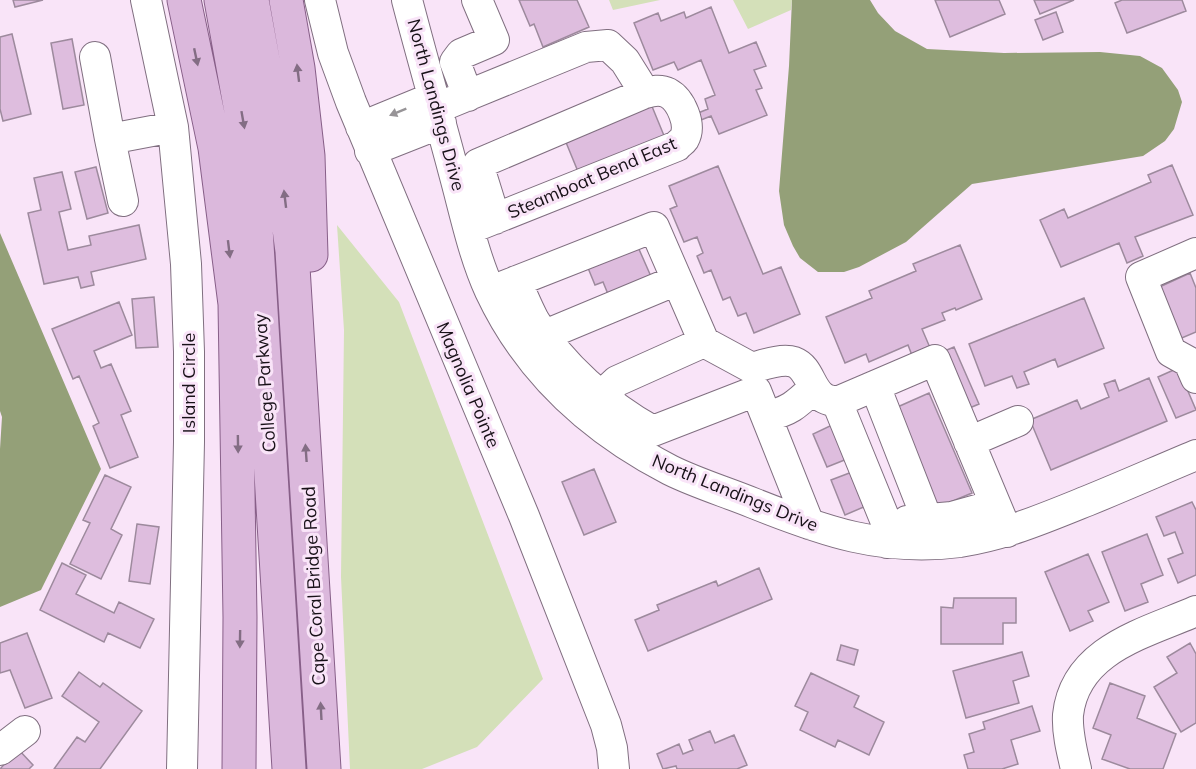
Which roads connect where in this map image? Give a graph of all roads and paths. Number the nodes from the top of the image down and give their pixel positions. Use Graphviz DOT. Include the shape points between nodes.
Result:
graph roads {
  1 [pos="146,0"];
  2 [pos="184,0"];
  3 [pos="221,0"];
  4 [pos="252,0"];
  5 [pos="286,0"];
  6 [pos="320,0"];
  7 [pos="407,0"];
  8 [pos="477,0"];
  9 [pos="95,57"];
  10 [pos="645,93"];
  11 [pos="468,96"];
  12 [pos="437,110"];
  13 [pos="173,127"];
  14 [pos="110,139"];
  15 [pos="366,139"];
  16 [pos="123,201"];
  17 [pos="482,224"];
  18 [pos="1196,253"];
  19 [pos="677,280"];
  20 [pos="503,287"];
  21 [pos="545,335"];
  22 [pos="704,342"];
  23 [pos="1196,378"];
  24 [pos="875,386"];
  25 [pos="758,392"];
  26 [pos="826,395"];
  27 [pos="303,404"];
  28 [pos="592,404"];
  29 [pos="1018,421"];
  30 [pos="969,442"];
  31 [pos="269,446"];
  32 [pos="1196,455"];
  33 [pos="995,505"];
  34 [pos="927,519"];
  35 [pos="809,524"];
  36 [pos="887,532"];
  37 [pos="1007,532"];
  38 [pos="1196,611"];
  39 [pos="24,731"];
  40 [pos="0,750"];
  41 [pos="182,769"];
  42 [pos="239,769"];
  43 [pos="265,769"];
  44 [pos="289,769"];
  45 [pos="324,769"];
  46 [pos="614,769"];
  47 [pos="1076,769"];
  1 -- 13 [label="street, Island Circle"];
  2 -- 42 [label="main road, one-way" via="215,148 235,304"];
  3 -- 31 [label="main road, College Parkway, one-way" via="246,139"];
  27 -- 4 [label="main road, College Parkway, one-way" via="290,240 276,130"];
  27 -- 5 [label="main road, one-way" via="312,305 308,156"];
  6 -- 15 [label="street, Magnolia Pointe" via="333,53"];
  7 -- 12 [label="street, North Landings Drive"];
  8 -- 11 [label="street" via="494,40 461,54 455,62"];
  9 -- 14 [label="street"];
  10 -- 11 [label="street" via="625,61 608,45 586,47"];
  10 -- 17 [label="street, Steamboat Bend East" via="478,164"];
  10 -- 17 [label="street, Steamboat Bend East" via="667,93 676,101 687,122 684,139 677,146"];
  11 -- 12 [label="street"];
  12 -- 15 [label="street"];
  12 -- 17 [label="street, North Landings Drive"];
  13 -- 14 [label="street"];
  13 -- 41 [label="street, Island Circle" via="189,352"];
  14 -- 16 [label="street"];
  15 -- 46 [label="street, Magnolia Pointe" via="577,649 606,725"];
  17 -- 20 [label="street, North Landings Drive" via="481,269"];
  18 -- 23 [label="street" via="1141,277 1171,352 1189,362"];
  19 -- 20 [label="street" via="654,227"];
  19 -- 21 [label="street"];
  19 -- 22 [label="street"];
  20 -- 21 [label="street"];
  20 -- 28 [label="street, North Landings Drive" via="527,355 557,390"];
  21 -- 28 [label="street"];
  22 -- 25 [label="street"];
  22 -- 28 [label="street" via="617,381"];
  24 -- 26 [label="street"];
  24 -- 30 [label="street" via="935,360"];
  24 -- 34 [label="street"];
  25 -- 26 [label="street" via="784,412"];
  25 -- 26 [label="street" via="780,362 794,362"];
  25 -- 28 [label="street" via="652,431 626,416"];
  25 -- 35 [label="street"];
  26 -- 36 [label="street"];
  45 -- 27 [label="main road, Cape Coral Bridge Road, one-way"];
  28 -- 35 [label="street, North Landings Drive" via="617,439 672,471"];
  29 -- 30 [label="street"];
  30 -- 33 [label="street"];
  31 -- 43 [label="main road"];
  31 -- 44 [label="main road, College Parkway"];
  32 -- 37 [label="street, North Landings Drive"];
  33 -- 34 [label="street" via="952,517"];
  33 -- 37 [label="street"];
  34 -- 36 [label="street"];
  35 -- 36 [label="street, North Landings Drive" via="858,539"];
  36 -- 37 [label="street, North Landings Drive" via="931,544"];
  38 -- 47 [label="street" via="1116,645 1084,673 1068,714"];
  39 -- 40 [label="street"];
}
